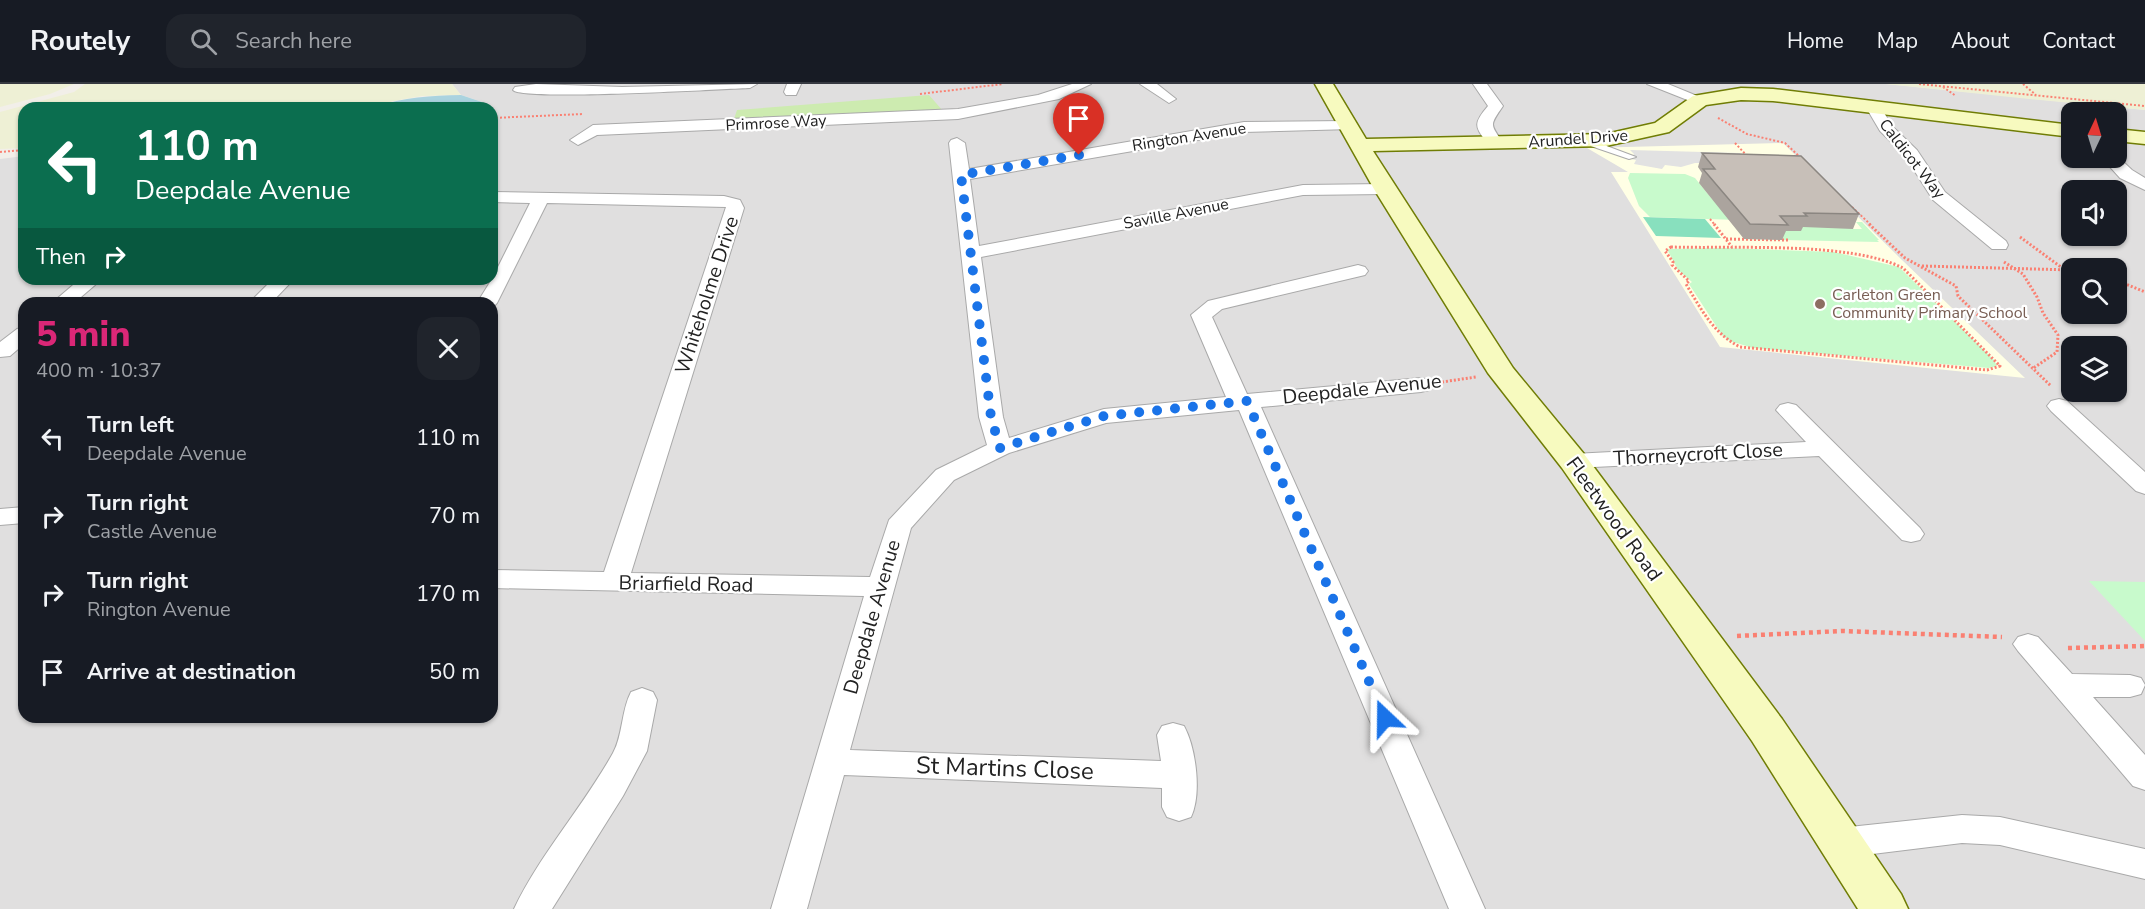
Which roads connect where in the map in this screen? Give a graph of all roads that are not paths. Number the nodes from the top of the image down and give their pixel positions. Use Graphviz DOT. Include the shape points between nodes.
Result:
graph roads {
  1 [pos="750,84"];
  2 [pos="1084,84"];
  3 [pos="1324,84"];
  4 [pos="1480,84"];
  5 [pos="1653,84"];
  6 [pos="543,86"];
  7 [pos="1151,87"];
  8 [pos="519,90"];
  9 [pos="1136,95"];
  10 [pos="1169,99"];
  11 [pos="1694,104"];
  12 [pos="1875,109"];
  13 [pos="2061,130"];
  14 [pos="575,134"];
  15 [pos="1353,136"];
  16 [pos="2127,136"];
  17 [pos="2145,138"];
  18 [pos="1585,141"];
  19 [pos="957,143"];
  20 [pos="1496,144"];
  21 [pos="1632,157"];
  22 [pos="2120,168"];
  23 [pos="961,175"];
  24 [pos="2145,185"];
  25 [pos="1385,189"];
  26 [pos="498,197"];
  27 [pos="541,198"];
  28 [pos="1978,230"];
  29 [pos="2011,230"];
  30 [pos="1999,245"];
  31 [pos="969,254"];
  32 [pos="1358,271"];
  33 [pos="498,282"];
  34 [pos="84,285"];
  35 [pos="278,285"];
  36 [pos="70,297"];
  37 [pos="265,297"];
  38 [pos="18,337"];
  39 [pos="18,349"];
  40 [pos="1,350"];
  41 [pos="1421,385"];
  42 [pos="1243,401"];
  43 [pos="2059,406"];
  44 [pos="1788,410"];
  45 [pos="1000,448"];
  46 [pos="1824,448"];
  47 [pos="1573,461"];
  48 [pos="2135,467"];
  49 [pos="2145,486"];
  50 [pos="18,516"];
  51 [pos="0,518"];
  52 [pos="1911,534"];
  53 [pos="498,579"];
  54 [pos="614,582"];
  55 [pos="880,587"];
  56 [pos="2030,646"];
  57 [pos="2066,685"];
  58 [pos="2130,686"];
  59 [pos="642,700"];
  60 [pos="1173,735"];
  61 [pos="830,762"];
  62 [pos="1179,775"];
  63 [pos="2145,777"];
  64 [pos="1179,807"];
  65 [pos="1840,843"];
  66 [pos="2145,864"];
  67 [pos="532,909"];
  68 [pos="789,909"];
  69 [pos="1467,909"];
  70 [pos="1884,909"];
  1 -- 6 [label="street" via="622,91"];
  2 -- 14 [label="street, Primrose Way" via="1050,99 976,108 961,119 593,130"];
  3 -- 15 [label="main road, Fleetwood Road"];
  4 -- 20 [label="street" via="1497,106 1484,120 1484,127"];
  5 -- 11 [label="street"];
  6 -- 8 [label="street"];
  7 -- 9 [label="street"];
  7 -- 10 [label="street"];
  11 -- 12 [label="main road, Arundel Drive" via="1741,94"];
  11 -- 18 [label="main road, Arundel Drive" via="1662,128"];
  12 -- 13 [label="main road, Arundel Drive"];
  12 -- 28 [label="street, Caldicot Way" via="1885,128 1911,153 1939,196"];
  15 -- 20 [label="main road, Arundel Drive"];
  15 -- 23 [label="street, Rington Avenue" via="1244,127"];
  15 -- 25 [label="main road, Fleetwood Road"];
  16 -- 17 [label="main road"];
  18 -- 20 [label="main road, Arundel Drive"];
  18 -- 21 [label="lane"];
  19 -- 23 [label="street"];
  22 -- 24 [label="street"];
  23 -- 31 [label="street"];
  25 -- 31 [label="street, Saville Avenue" via="1303,190"];
  25 -- 47 [label="main road, Fleetwood Road" via="1502,373"];
  26 -- 27 [label="street, Whiteholme Drive"];
  27 -- 33 [label="street"];
  27 -- 54 [label="street, Whiteholme Drive" via="724,201 735,208"];
  28 -- 29 [label="street"];
  28 -- 30 [label="street, Caldicot Way"];
  31 -- 45 [label="street" via="991,417"];
  32 -- 42 [label="street" via="1215,305 1201,315"];
  34 -- 36 [label="street"];
  35 -- 37 [label="street"];
  38 -- 40 [label="street"];
  39 -- 40 [label="street"];
  41 -- 42 [label="street, Deepdale Avenue"];
  42 -- 45 [label="street, Deepdale Avenue" via="1104,416"];
  42 -- 69 [label="street"];
  43 -- 48 [label="street"];
  44 -- 46 [label="street, Thorneycroft Close"];
  45 -- 55 [label="street, Deepdale Avenue" via="945,475 923,496 898,526"];
  46 -- 47 [label="street, Thorneycroft Close"];
  46 -- 52 [label="street, Thorneycroft Close"];
  47 -- 65 [label="main road, Fleetwood Road" via="1767,730"];
  48 -- 49 [label="street"];
  50 -- 51 [label="street"];
  53 -- 54 [label="street, Briarfield Road"];
  54 -- 55 [label="street, Briarfield Road"];
  55 -- 61 [label="street, Deepdale Avenue"];
  56 -- 57 [label="street"];
  57 -- 58 [label="street"];
  57 -- 63 [label="street"];
  59 -- 67 [label="street" via="631,751"];
  60 -- 62 [label="street"];
  61 -- 62 [label="street, St Martins Close"];
  61 -- 68 [label="street, Deepdale Avenue"];
  62 -- 64 [label="street"];
  65 -- 66 [label="street" via="1962,829 2000,831"];
  65 -- 70 [label="main road, Fleetwood Road"];
}
